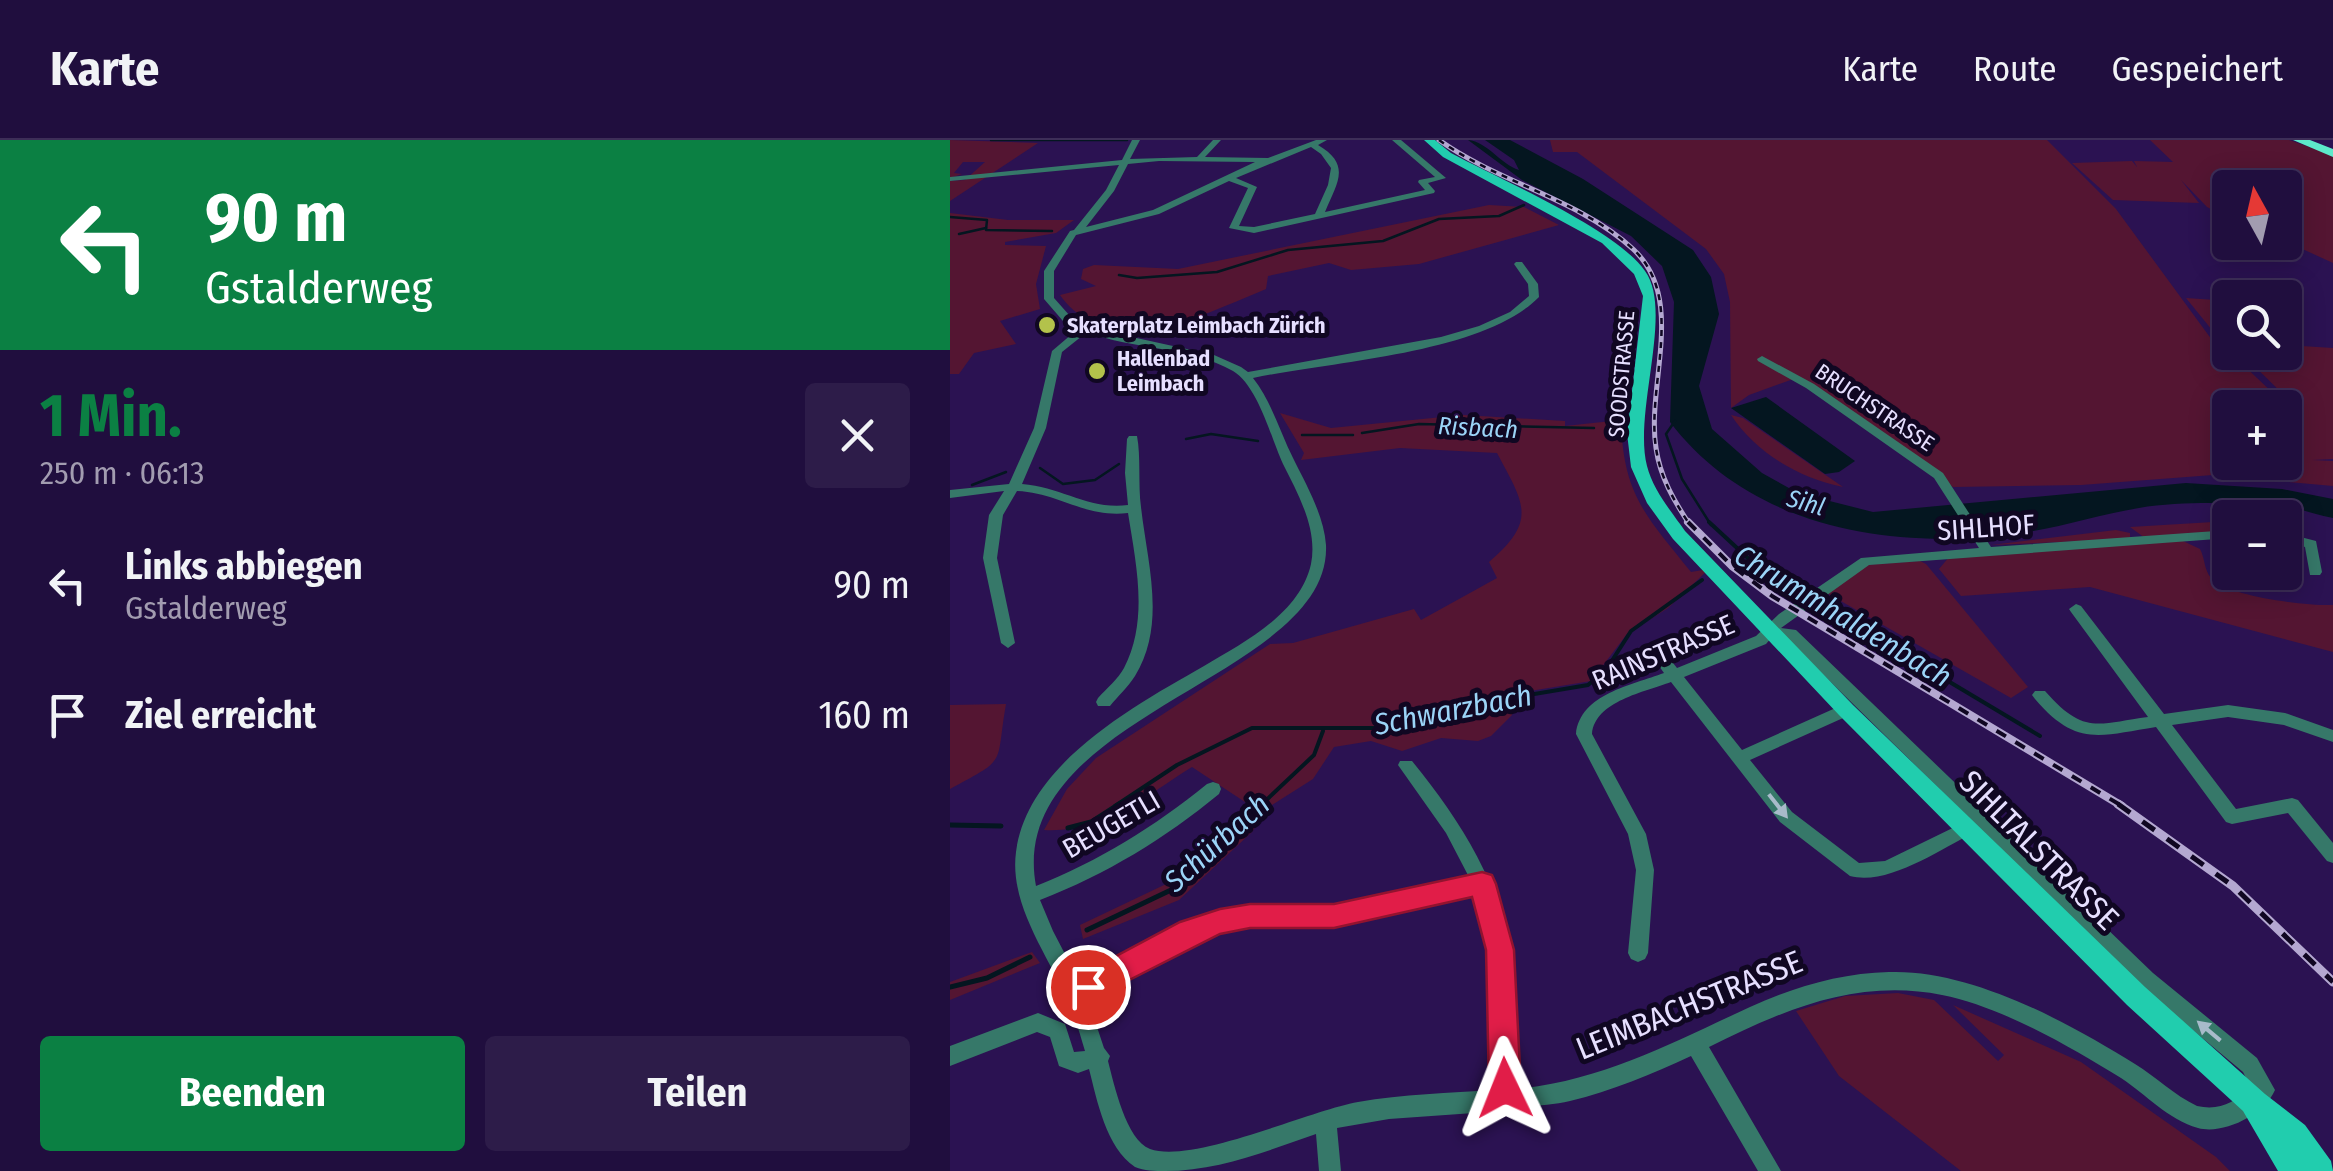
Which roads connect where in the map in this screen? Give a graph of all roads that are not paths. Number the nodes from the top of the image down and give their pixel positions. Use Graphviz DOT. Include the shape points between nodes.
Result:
graph roads {
  1 [pos="1136,140"];
  2 [pos="1217,140"];
  3 [pos="1396,140"];
  4 [pos="1429,140"];
  5 [pos="2299,140"];
  6 [pos="2307,140"];
  7 [pos="1317,141"];
  8 [pos="2331,152"];
  9 [pos="1201,157"];
  10 [pos="1268,160"];
  11 [pos="1123,162"];
  12 [pos="1230,178"];
  13 [pos="950,179"];
  14 [pos="1319,215"];
  15 [pos="1077,232"];
  16 [pos="1519,264"];
  17 [pos="1084,329"];
  18 [pos="1762,358"];
  19 [pos="1246,376"];
  20 [pos="1133,439"];
  21 [pos="1010,487"];
  22 [pos="950,494"];
  23 [pos="1135,508"];
  24 [pos="2212,535"];
  25 [pos="2302,541"];
  26 [pos="1985,548"];
  27 [pos="2315,572"];
  28 [pos="1723,584"];
  29 [pos="2076,609"];
  30 [pos="1769,632"];
  31 [pos="1008,643"];
  32 [pos="1653,648"];
  33 [pos="1673,675"];
  34 [pos="2040,695"];
  35 [pos="1104,702"];
  36 [pos="1846,710"];
  37 [pos="2160,721"];
  38 [pos="2333,736"];
  39 [pos="1740,758"];
  40 [pos="1406,765"];
  41 [pos="1213,789"];
  42 [pos="1967,828"];
  43 [pos="2333,856"];
  44 [pos="1482,884"];
  45 [pos="1030,896"];
  46 [pos="1638,953"];
  47 [pos="1076,993"];
  48 [pos="1695,1043"];
  49 [pos="950,1056"];
  50 [pos="1100,1056"];
  51 [pos="2253,1101"];
  52 [pos="1506,1102"];
  53 [pos="1326,1120"];
  54 [pos="1156,1169"];
  55 [pos="1330,1171"];
  56 [pos="1770,1171"];
  57 [pos="2296,1171"];
  58 [pos="2321,1171"];
  1 -- 11 [label="street"];
  2 -- 9 [label="street"];
  3 -- 14 [label="street" via="1442,178 1422,182 1431,191"];
  4 -- 28 [label="main road, SOODSTRASSE" via="1618,248 1640,272 1650,296 1635,433 1639,467 1656,503"];
  5 -- 8 [label="highway"];
  6 -- 8 [label="highway"];
  7 -- 10 [label="street"];
  7 -- 14 [label="street" via="1336,168"];
  9 -- 10 [label="street"];
  9 -- 11 [label="street"];
  10 -- 12 [label="street"];
  11 -- 13 [label="street"];
  11 -- 15 [label="street" via="1110,191"];
  12 -- 14 [label="street" via="1253,187 1234,228 1261,230"];
  12 -- 15 [label="street" via="1156,212"];
  15 -- 17 [label="street" via="1046,290 1054,310"];
  16 -- 19 [label="street" via="1534,297 1504,318 1393,354"];
  17 -- 19 [label="street" via="1202,355"];
  17 -- 21 [label="street" via="1057,351 1044,416"];
  18 -- 26 [label="street, BRUCHSTRASSE" via="1930,469"];
  19 -- 45 [label="street, LEIMBACHSTRASSE" via="1317,522 1316,572 1297,604 1262,638 1106,738 1059,778 1029,828 1023,863"];
  20 -- 23 [label="street"];
  21 -- 22 [label="street"];
  21 -- 23 [label="street" via="1058,493 1084,510"];
  21 -- 31 [label="street" via="996,515 990,558"];
  23 -- 35 [label="street" via="1146,638 1131,672"];
  24 -- 26 [label="street, SIHLHOF"];
  25 -- 27 [label="street" via="2312,544"];
  26 -- 30 [label="street, SIHLHOF" via="1866,561"];
  28 -- 30 [label="main road, SIHLTALSTRASSE"];
  29 -- 37 [label="street"];
  30 -- 33 [label="street, RAINSTRASSE"];
  30 -- 36 [label="main road, SIHLTALSTRASSE"];
  51 -- 30 [label="street, one-way" via="2264,1090 2250,1065 2146,979 1791,634"];
  32 -- 33 [label="street"];
  33 -- 39 [label="street"];
  33 -- 46 [label="street, RAINSTRASSE" via="1600,704 1585,722 1584,734 1637,834 1644,870"];
  34 -- 37 [label="street" via="2058,717 2090,731"];
  36 -- 39 [label="street"];
  36 -- 42 [label="main road, SIHLTALSTRASSE"];
  37 -- 38 [label="street" via="2239,712 2284,718"];
  37 -- 43 [label="street" via="2232,817 2292,805"];
  39 -- 42 [label="street, one-way" via="1800,832 1856,871 1887,868"];
  40 -- 44 [label="street" via="1436,801"];
  41 -- 45 [label="street, BEUGETLI" via="1101,869"];
  42 -- 51 [label="main road, SIHLTALSTRASSE"];
  44 -- 47 [label="street" via="1334,916 1220,921"];
  44 -- 52 [label="street" via="1500,950"];
  45 -- 47 [label="street, LEIMBACHSTRASSE"];
  47 -- 50 [label="street, LEIMBACHSTRASSE"];
  48 -- 51 [label="street, LEIMBACHSTRASSE" via="1824,987 1883,978 1974,996 2132,1072 2192,1116 2228,1116"];
  48 -- 52 [label="street, LEIMBACHSTRASSE" via="1596,1085"];
  48 -- 56 [label="street"];
  49 -- 50 [label="street" via="1038,1022 1058,1032 1066,1059"];
  50 -- 54 [label="street, LEIMBACHSTRASSE" via="1118,1134"];
  51 -- 57 [label="main road, SIHLTALSTRASSE"];
  51 -- 58 [label="main road" via="2294,1135"];
  52 -- 53 [label="street, LEIMBACHSTRASSE" via="1402,1107"];
  53 -- 54 [label="street, LEIMBACHSTRASSE" via="1197,1167"];
  53 -- 55 [label="street"];
}
